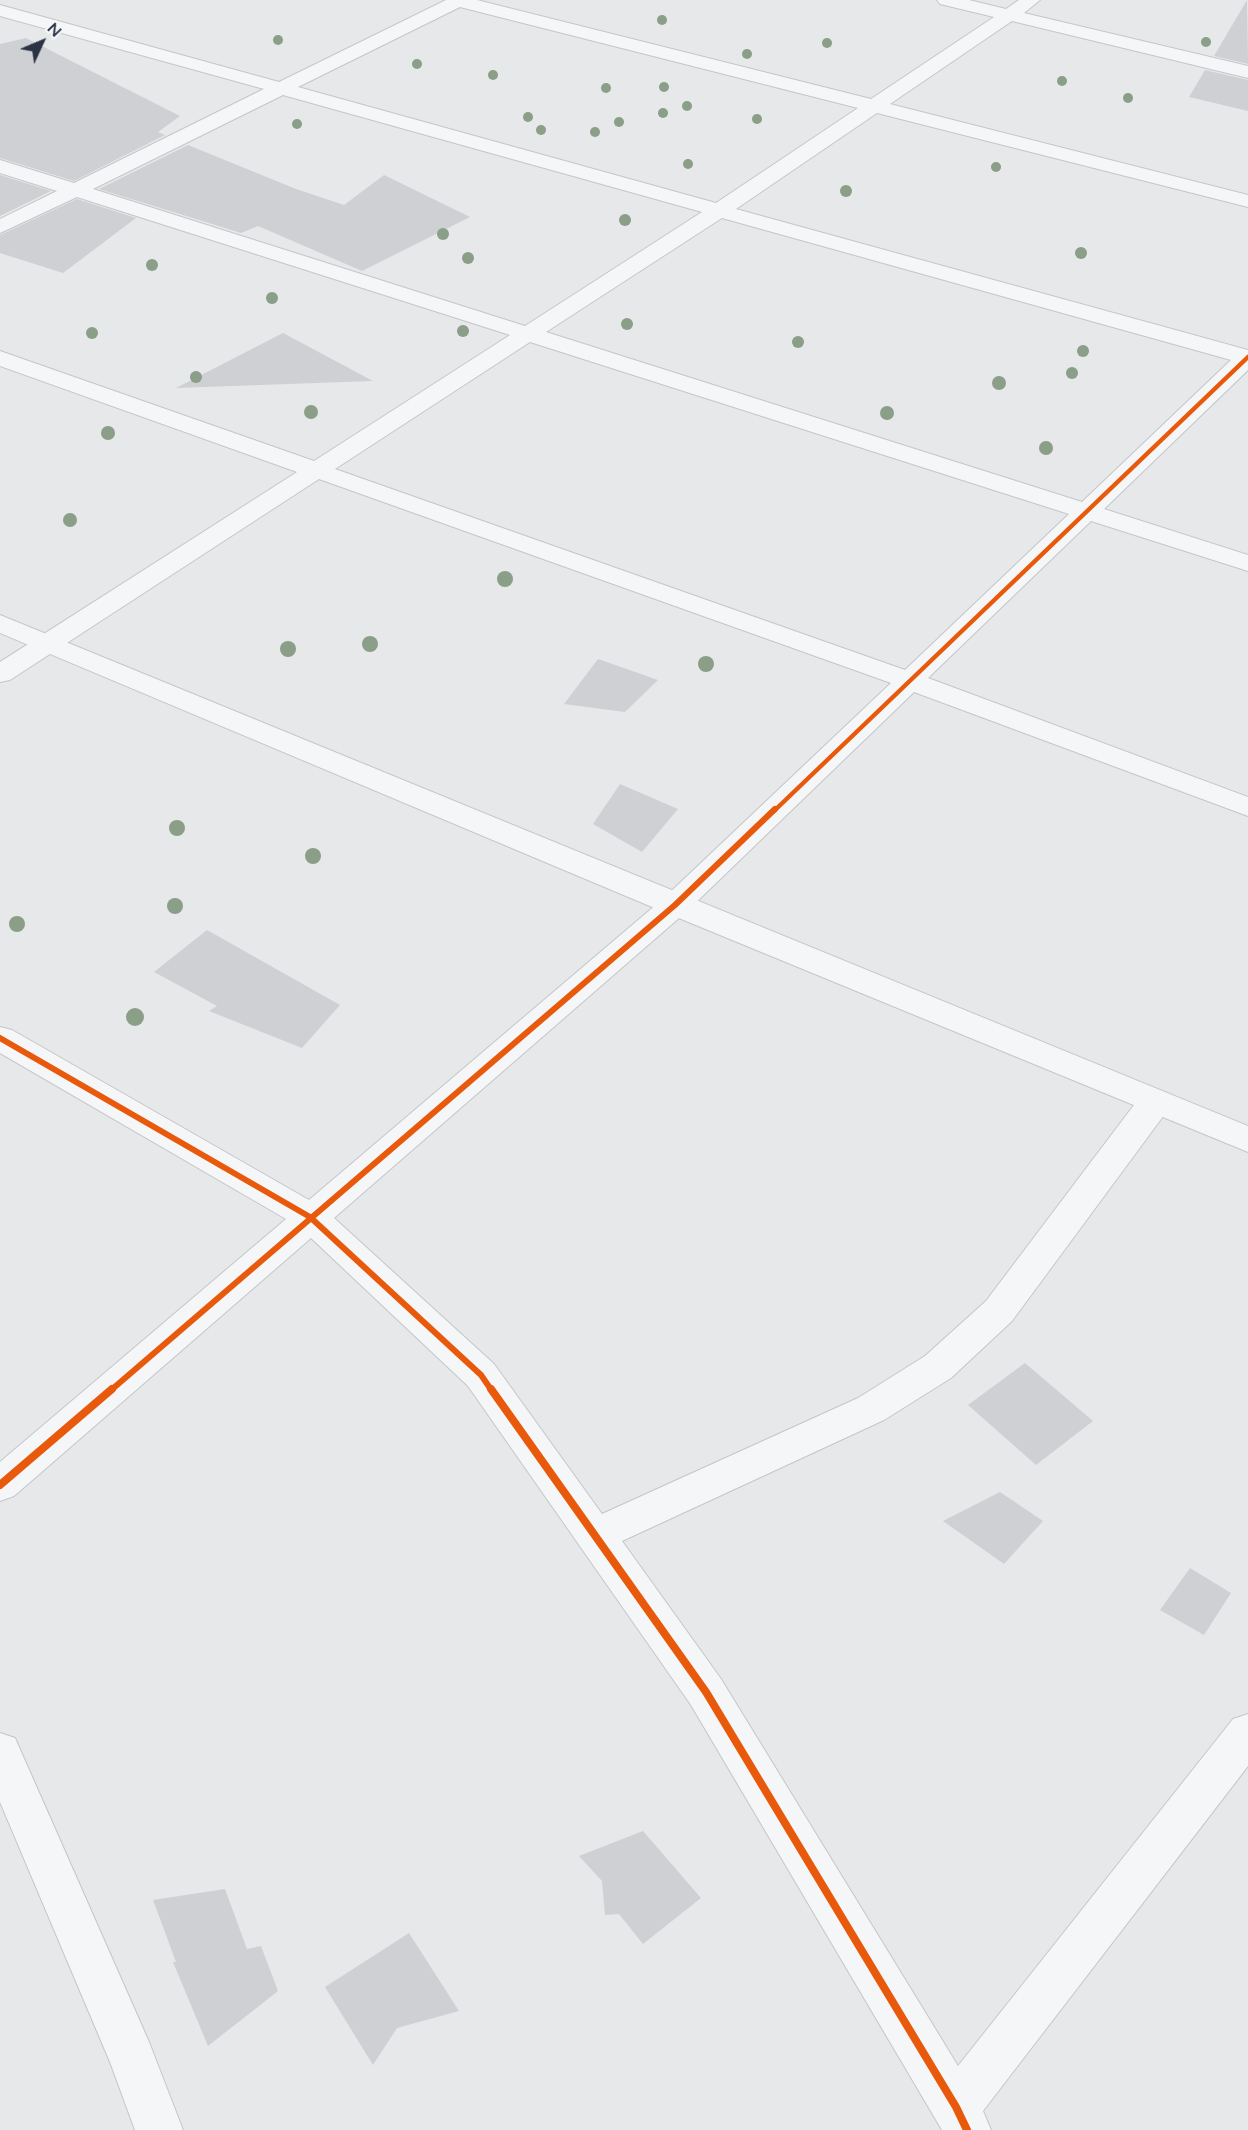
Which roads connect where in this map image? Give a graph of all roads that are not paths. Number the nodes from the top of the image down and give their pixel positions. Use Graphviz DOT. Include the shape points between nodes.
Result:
graph roads {
  1 [pos="458,0"];
  2 [pos="946,0"];
  3 [pos="1031,0"];
  4 [pos="0,10"];
  5 [pos="1009,15"];
  6 [pos="1248,72"];
  7 [pos="281,88"];
  8 [pos="871,107"];
  9 [pos="0,166"];
  10 [pos="74,190"];
  11 [pos="1248,201"];
  12 [pos="720,210"];
  13 [pos="0,227"];
  14 [pos="526,334"];
  15 [pos="1248,357"];
  16 [pos="0,358"];
  17 [pos="315,469"];
  18 [pos="1084,513"];
  19 [pos="1248,564"];
  20 [pos="0,623"];
  21 [pos="48,644"];
  22 [pos="0,674"];
  23 [pos="908,680"];
  24 [pos="1248,807"];
  25 [pos="675,905"];
  26 [pos="0,1038"];
  27 [pos="1155,1102"];
  28 [pos="1248,1140"];
  29 [pos="310,1217"];
  30 [pos="0,1485"];
  31 [pos="595,1535"];
  32 [pos="1248,1733"];
  33 [pos="0,1752"];
  34 [pos="961,2119"];
  35 [pos="159,2130"];
  1 -- 7 [label="street"];
  1 -- 8 [label="street"];
  2 -- 5 [label="street"];
  3 -- 5 [label="street"];
  4 -- 7 [label="street"];
  5 -- 6 [label="street"];
  5 -- 8 [label="street"];
  7 -- 10 [label="street"];
  7 -- 12 [label="street"];
  8 -- 11 [label="street"];
  8 -- 12 [label="street"];
  9 -- 10 [label="street"];
  10 -- 13 [label="street"];
  10 -- 14 [label="street"];
  12 -- 14 [label="street"];
  12 -- 15 [label="street"];
  14 -- 17 [label="street"];
  14 -- 18 [label="street"];
  15 -- 18 [label="street"];
  16 -- 17 [label="street"];
  17 -- 21 [label="street"];
  17 -- 23 [label="street"];
  18 -- 19 [label="street"];
  18 -- 23 [label="street"];
  20 -- 21 [label="street"];
  21 -- 22 [label="street"];
  21 -- 25 [label="street"];
  23 -- 24 [label="street"];
  23 -- 25 [label="street"];
  25 -- 27 [label="street"];
  25 -- 29 [label="street"];
  26 -- 29 [label="street"];
  27 -- 28 [label="street"];
  27 -- 31 [label="street" via="999,1311 938,1367 871,1409"];
  29 -- 30 [label="street"];
  29 -- 31 [label="street" via="481,1375"];
  31 -- 34 [label="street" via="706,1692"];
  32 -- 34 [label="street"];
  33 -- 35 [label="street"];
}
